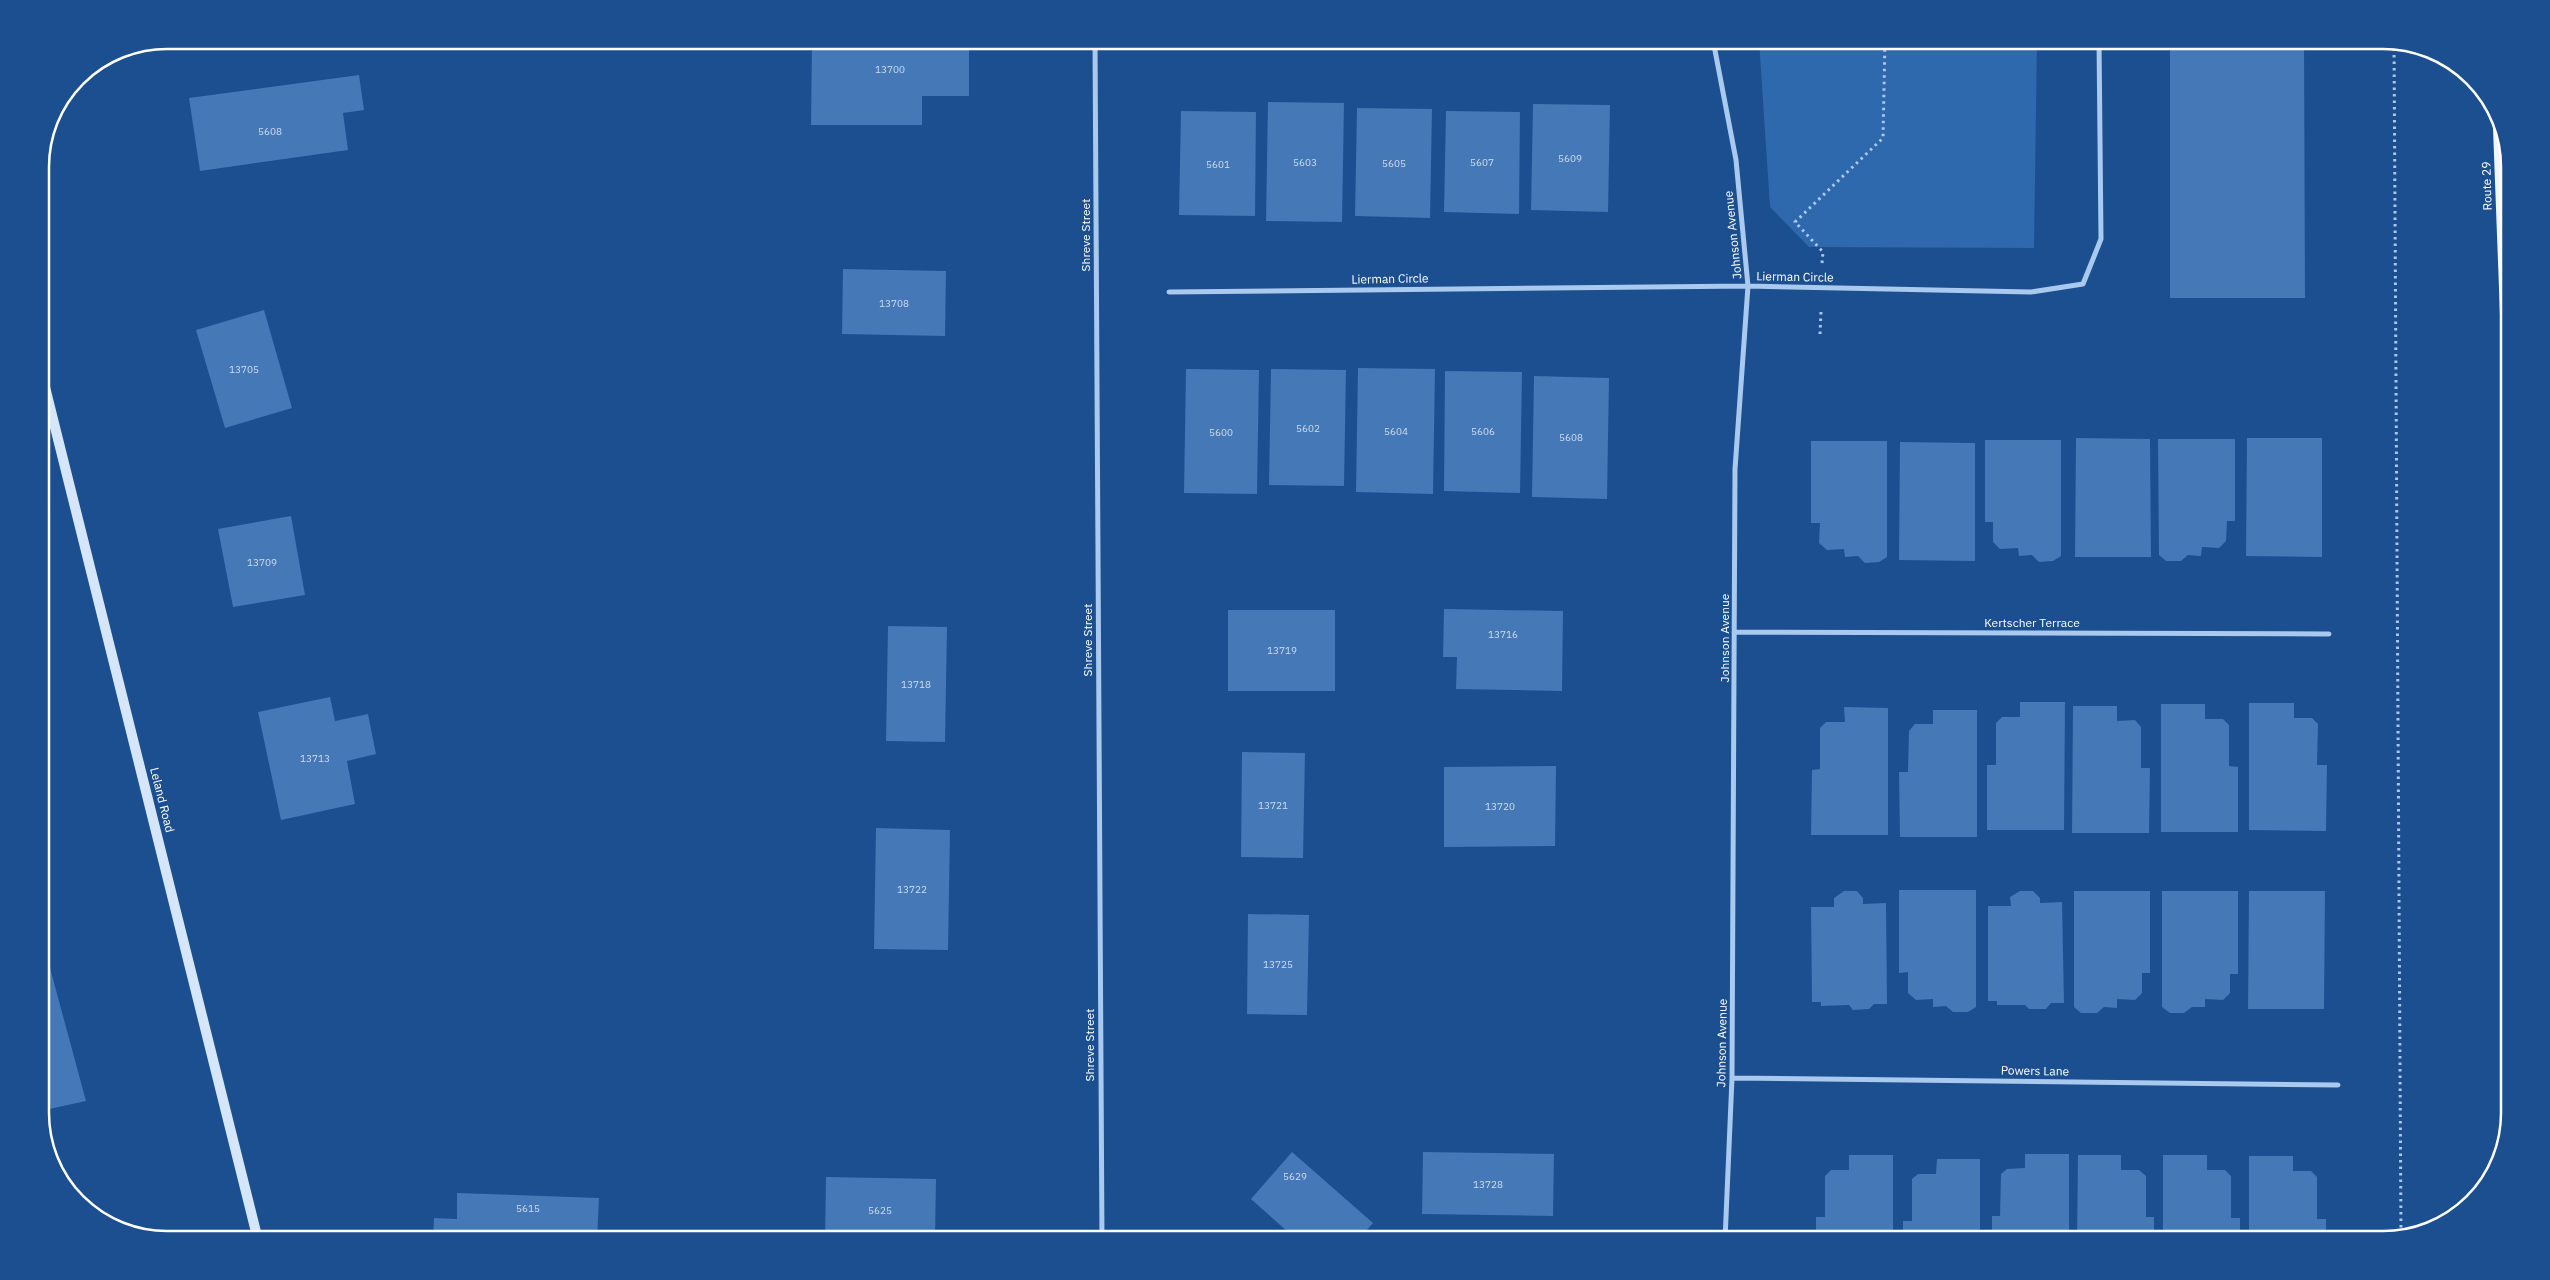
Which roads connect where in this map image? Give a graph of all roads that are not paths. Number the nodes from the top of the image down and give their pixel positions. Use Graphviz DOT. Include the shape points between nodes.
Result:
graph roads {
  1 [pos="1095,49"];
  2 [pos="1715,49"];
  3 [pos="2098,49"];
  4 [pos="2500,150"];
  5 [pos="2501,181"];
  6 [pos="1748,286"];
  7 [pos="1169,292"];
  8 [pos="49,403"];
  9 [pos="1736,632"];
  10 [pos="2329,634"];
  11 [pos="1732,1078"];
  12 [pos="2338,1085"];
  13 [pos="256,1231"];
  14 [pos="1102,1231"];
  15 [pos="1726,1231"];
  1 -- 14 [label="street, Shreve Street"];
  2 -- 6 [label="street, Johnson Avenue" via="1736,160"];
  3 -- 6 [label="street, Lierman Circle" via="2102,239 2083,284 2031,292"];
  4 -- 5 [label="main road, Route 29"];
  6 -- 7 [label="street, Lierman Circle"];
  6 -- 9 [label="street, Johnson Avenue" via="1735,469"];
  8 -- 13 [label="street, Leland Road"];
  9 -- 10 [label="street, Kertscher Terrace"];
  9 -- 11 [label="street, Johnson Avenue"];
  11 -- 12 [label="street, Powers Lane"];
  11 -- 15 [label="street, Johnson Avenue"];
}
